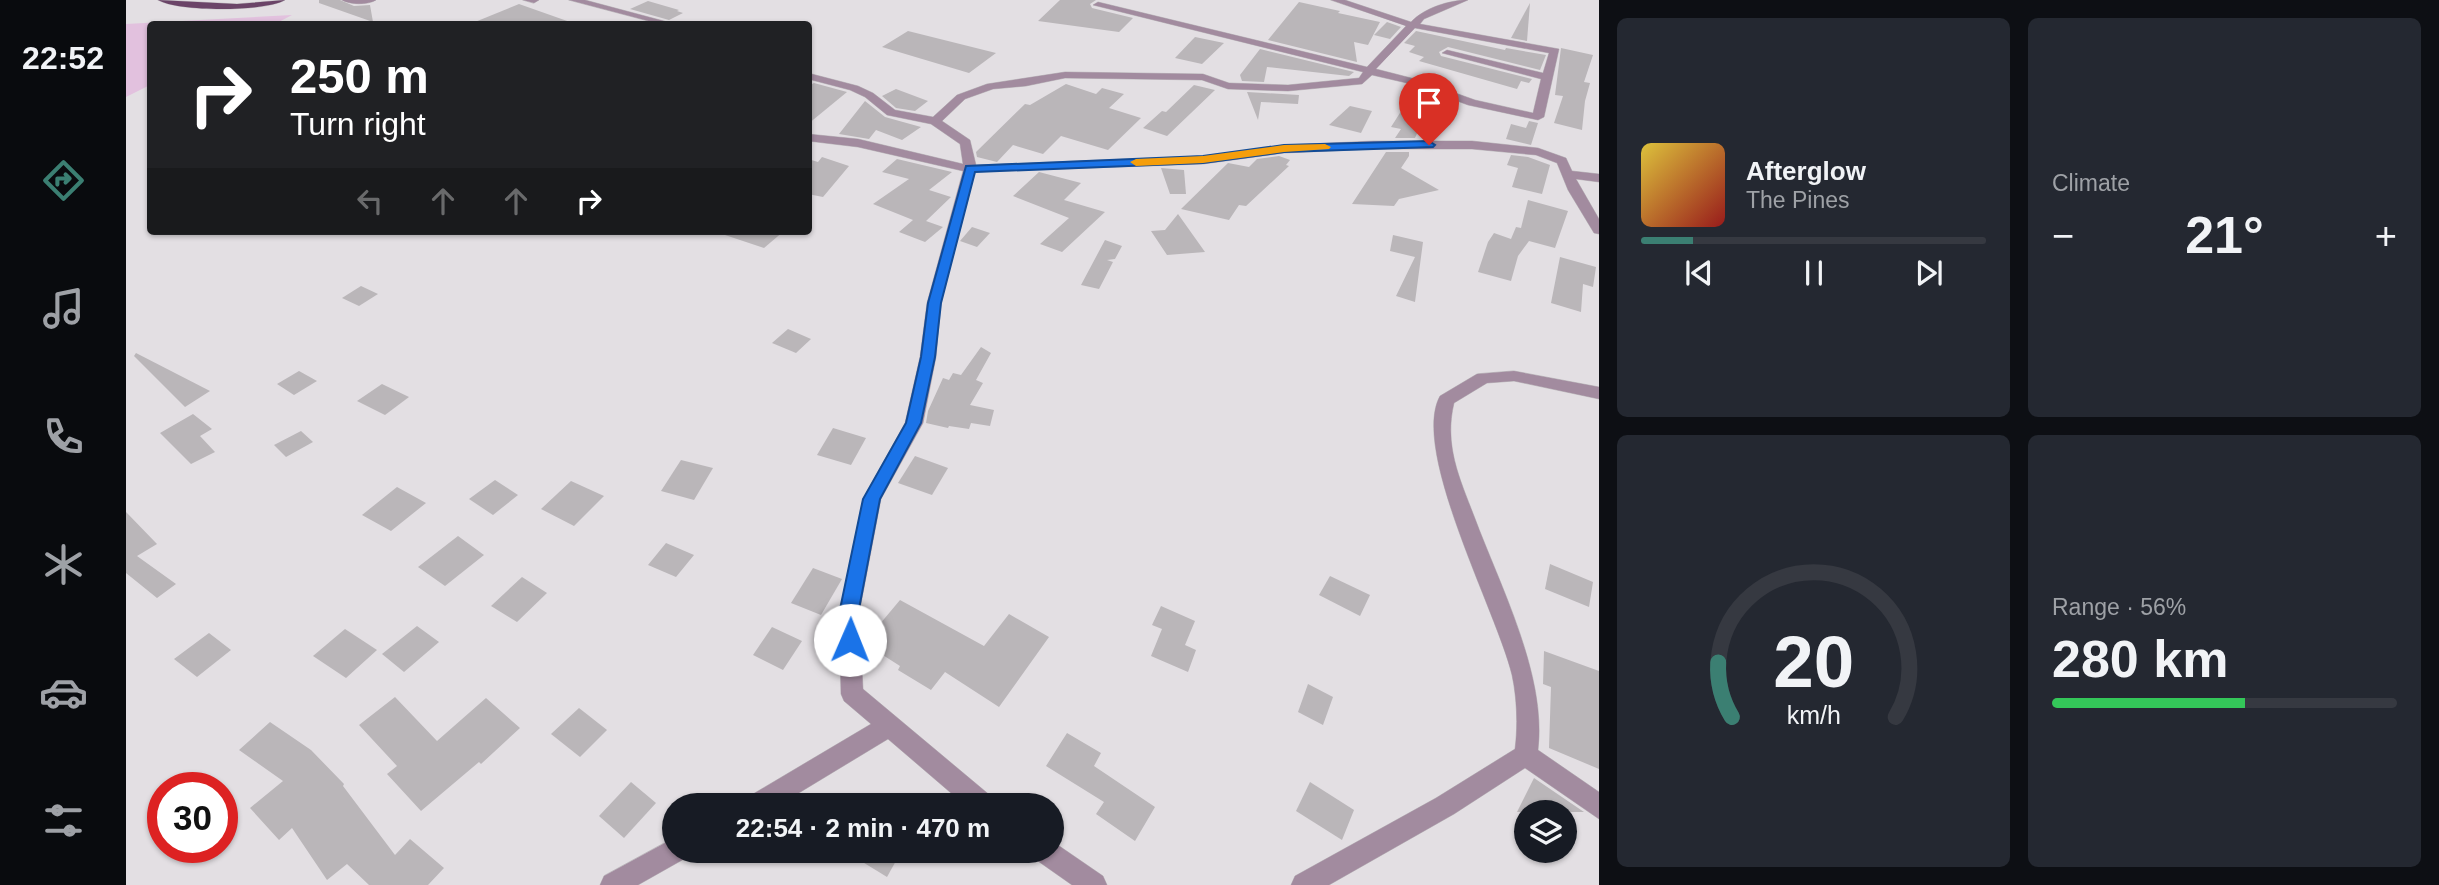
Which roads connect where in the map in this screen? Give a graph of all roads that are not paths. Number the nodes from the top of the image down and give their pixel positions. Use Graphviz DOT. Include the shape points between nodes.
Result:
graph roads {
  1 [pos="163,0"];
  2 [pos="280,0"];
  3 [pos="347,0"];
  4 [pos="371,0"];
  5 [pos="528,0"];
  6 [pos="534,0"];
  7 [pos="574,0"];
  8 [pos="1336,0"];
  9 [pos="1463,0"];
  10 [pos="1098,5"];
  11 [pos="658,21"];
  12 [pos="1412,25"];
  13 [pos="1447,52"];
  14 [pos="1369,71"];
  15 [pos="812,77"];
  16 [pos="1547,77"];
  17 [pos="935,121"];
  18 [pos="812,137"];
  19 [pos="970,169"];
  20 [pos="1568,174"];
  21 [pos="1599,178"];
  22 [pos="1599,230"];
  23 [pos="1599,393"];
  24 [pos="888,726"];
  25 [pos="1526,755"];
  26 [pos="777,793"];
  27 [pos="969,793"];
  28 [pos="1599,807"];
  29 [pos="662,857"];
  30 [pos="1063,863"];
  31 [pos="613,885"];
  32 [pos="1094,885"];
  33 [pos="1304,885"];
  1 -- 2 [label="main road" via="237,6"];
  3 -- 4 [label="street"];
  5 -- 6 [label="street"];
  7 -- 11 [label="street"];
  8 -- 12 [label="street"];
  9 -- 12 [label="street"];
  10 -- 14 [label="street"];
  12 -- 14 [label="street"];
  12 -- 16 [label="street" via="1555,51"];
  13 -- 16 [label="street"];
  14 -- 16 [label="street" via="1472,103 1538,117"];
  14 -- 17 [label="street" via="1362,82 1288,88 1228,86 1203,77 1065,75 990,86 961,97"];
  15 -- 17 [label="street" via="854,88 891,113"];
  17 -- 19 [label="street" via="966,143"];
  18 -- 19 [label="street" via="858,143"];
  19 -- 20 [label="street" via="1203,160 1284,149 1472,145 1538,152 1562,161"];
  19 -- 24 [label="street" via="934,303 914,423 872,499 849,614 852,694"];
  20 -- 21 [label="street"];
  20 -- 22 [label="street"];
  23 -- 25 [label="street" via="1514,376 1483,378 1446,400 1440,425 1446,466 1523,675 1529,731"];
  24 -- 26 [label="street"];
  24 -- 27 [label="street"];
  25 -- 28 [label="street"];
  25 -- 33 [label="street"];
  29 -- 31 [label="street"];
  30 -- 32 [label="street"];
}
